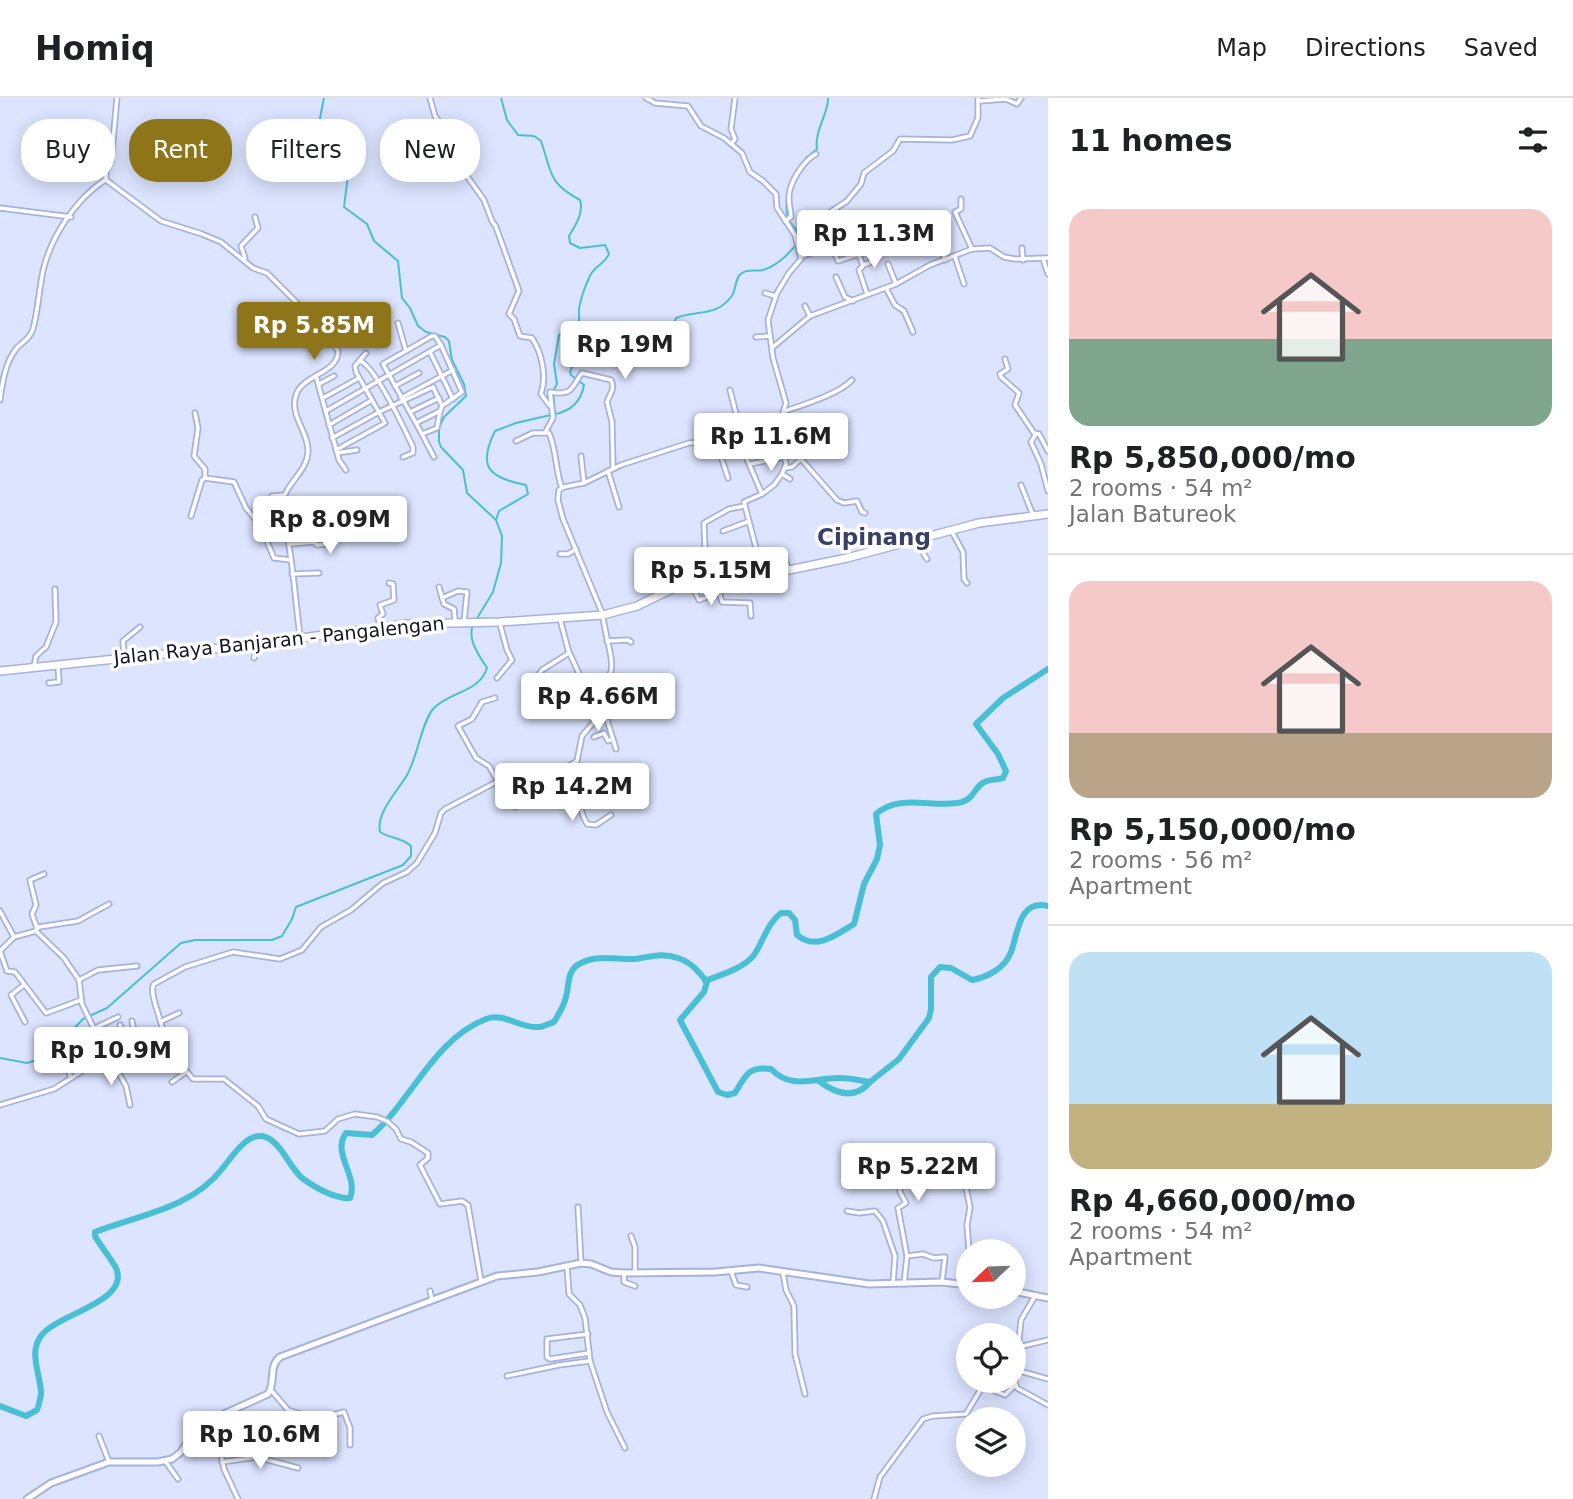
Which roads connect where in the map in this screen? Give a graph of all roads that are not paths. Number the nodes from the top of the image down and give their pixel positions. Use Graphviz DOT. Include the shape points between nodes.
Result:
graph roads {
  1 [pos="117,98"];
  2 [pos="430,98"];
  3 [pos="646,98"];
  4 [pos="734,98"];
  5 [pos="1021,98"];
  6 [pos="979,99"];
  7 [pos="115,119"];
  8 [pos="731,144"];
  9 [pos="816,154"];
  10 [pos="103,182"];
  11 [pos="109,182"];
  12 [pos="961,199"];
  13 [pos="0,208"];
  14 [pos="71,217"];
  15 [pos="254,217"];
  16 [pos="788,220"];
  17 [pos="797,237"];
  18 [pos="1021,248"];
  19 [pos="972,249"];
  20 [pos="869,251"];
  21 [pos="859,254"];
  22 [pos="801,257"];
  23 [pos="955,257"];
  24 [pos="1046,259"];
  25 [pos="244,260"];
  26 [pos="945,260"];
  27 [pos="1023,260"];
  28 [pos="888,264"];
  29 [pos="863,265"];
  30 [pos="1048,274"];
  31 [pos="836,277"];
  32 [pos="896,284"];
  33 [pos="964,284"];
  34 [pos="886,288"];
  35 [pos="765,293"];
  36 [pos="867,294"];
  37 [pos="775,296"];
  38 [pos="853,301"];
  39 [pos="805,306"];
  40 [pos="810,316"];
  41 [pos="398,323"];
  42 [pos="913,332"];
  43 [pos="770,336"];
  44 [pos="757,337"];
  45 [pos="442,345"];
  46 [pos="773,347"];
  47 [pos="405,351"];
  48 [pos="430,352"];
  49 [pos="366,354"];
  50 [pos="1005,359"];
  51 [pos="360,361"];
  52 [pos="453,370"];
  53 [pos="419,373"];
  54 [pos="389,375"];
  55 [pos="316,376"];
  56 [pos="334,376"];
  57 [pos="442,376"];
  58 [pos="359,378"];
  59 [pos="852,380"];
  60 [pos="377,381"];
  61 [pos="319,384"];
  62 [pos="395,386"];
  63 [pos="365,389"];
  64 [pos="730,390"];
  65 [pos="323,398"];
  66 [pos="439,398"];
  67 [pos="402,399"];
  68 [pos="453,399"];
  69 [pos="0,400"];
  70 [pos="372,400"];
  71 [pos="392,405"];
  72 [pos="443,406"];
  73 [pos="551,406"];
  74 [pos="326,411"];
  75 [pos="440,411"];
  76 [pos="785,411"];
  77 [pos="379,412"];
  78 [pos="410,412"];
  79 [pos="195,413"];
  80 [pos="416,423"];
  81 [pos="329,425"];
  82 [pos="779,425"];
  83 [pos="546,431"];
  84 [pos="741,433"];
  85 [pos="422,434"];
  86 [pos="1035,434"];
  87 [pos="332,438"];
  88 [pos="516,441"];
  89 [pos="716,441"];
  90 [pos="357,450"];
  91 [pos="336,451"];
  92 [pos="1048,451"];
  93 [pos="744,452"];
  94 [pos="581,456"];
  95 [pos="403,457"];
  96 [pos="434,457"];
  97 [pos="785,457"];
  98 [pos="750,464"];
  99 [pos="613,468"];
  100 [pos="785,468"];
  101 [pos="346,470"];
  102 [pos="608,471"];
  103 [pos="782,474"];
  104 [pos="205,478"];
  105 [pos="728,478"];
  106 [pos="790,479"];
  107 [pos="584,483"];
  108 [pos="1021,485"];
  109 [pos="562,488"];
  110 [pos="1048,491"];
  111 [pos="762,494"];
  112 [pos="285,495"];
  113 [pos="272,496"];
  114 [pos="745,506"];
  115 [pos="619,507"];
  116 [pos="865,513"];
  117 [pos="1048,514"];
  118 [pos="1033,515"];
  119 [pos="191,516"];
  120 [pos="748,521"];
  121 [pos="327,523"];
  122 [pos="951,530"];
  123 [pos="723,531"];
  124 [pos="915,540"];
  125 [pos="289,544"];
  126 [pos="576,549"];
  127 [pos="560,554"];
  128 [pos="783,554"];
  129 [pos="927,559"];
  130 [pos="291,560"];
  131 [pos="789,570"];
  132 [pos="319,573"];
  133 [pos="763,573"];
  134 [pos="292,574"];
  135 [pos="750,574"];
  136 [pos="715,576"];
  137 [pos="706,578"];
  138 [pos="690,582"];
  139 [pos="389,583"];
  140 [pos="967,583"];
  141 [pos="439,587"];
  142 [pos="55,589"];
  143 [pos="751,590"];
  144 [pos="710,596"];
  145 [pos="442,598"];
  146 [pos="603,615"];
  147 [pos="751,616"];
  148 [pos="560,617"];
  149 [pos="461,622"];
  150 [pos="500,622"];
  151 [pos="140,627"];
  152 [pos="381,627"];
  153 [pos="300,638"];
  154 [pos="607,641"];
  155 [pos="631,642"];
  156 [pos="258,644"];
  157 [pos="569,652"];
  158 [pos="124,656"];
  159 [pos="254,658"];
  160 [pos="58,664"];
  161 [pos="34,666"];
  162 [pos="2,670"];
  163 [pos="497,678"];
  164 [pos="581,678"];
  165 [pos="49,683"];
  166 [pos="526,691"];
  167 [pos="495,698"];
  168 [pos="604,710"];
  169 [pos="594,737"];
  170 [pos="613,739"];
  171 [pos="615,749"];
  172 [pos="572,765"];
  173 [pos="497,780"];
  174 [pos="542,782"];
  175 [pos="515,807"];
  176 [pos="611,815"];
  177 [pos="44,874"];
  178 [pos="109,904"];
  179 [pos="0,911"];
  180 [pos="36,929"];
  181 [pos="14,937"];
  182 [pos="0,951"];
  183 [pos="137,966"];
  184 [pos="79,980"];
  185 [pos="24,985"];
  186 [pos="81,1000"];
  187 [pos="179,1013"];
  188 [pos="118,1017"];
  189 [pos="132,1021"];
  190 [pos="162,1021"];
  191 [pos="24,1022"];
  192 [pos="120,1025"];
  193 [pos="95,1028"];
  194 [pos="165,1051"];
  195 [pos="106,1056"];
  196 [pos="139,1056"];
  197 [pos="130,1058"];
  198 [pos="64,1059"];
  199 [pos="112,1061"];
  200 [pos="186,1072"];
  201 [pos="71,1078"];
  202 [pos="172,1082"];
  203 [pos="0,1105"];
  204 [pos="130,1105"];
  205 [pos="970,1153"];
  206 [pos="960,1158"];
  207 [pos="578,1207"];
  208 [pos="847,1211"];
  209 [pos="631,1236"];
  210 [pos="968,1239"];
  211 [pos="895,1255"];
  212 [pos="906,1257"];
  213 [pos="581,1263"];
  214 [pos="567,1266"];
  215 [pos="783,1270"];
  216 [pos="731,1271"];
  217 [pos="635,1272"];
  218 [pos="624,1273"];
  219 [pos="481,1281"];
  220 [pos="942,1282"];
  221 [pos="956,1283"];
  222 [pos="904,1284"];
  223 [pos="893,1285"];
  224 [pos="635,1286"];
  225 [pos="747,1287"];
  226 [pos="430,1291"];
  227 [pos="1026,1294"];
  228 [pos="1035,1296"];
  229 [pos="1048,1298"];
  230 [pos="432,1300"];
  231 [pos="1021,1323"];
  232 [pos="588,1334"];
  233 [pos="1048,1340"];
  234 [pos="1026,1345"];
  235 [pos="589,1353"];
  236 [pos="590,1361"];
  237 [pos="1026,1373"];
  238 [pos="507,1376"];
  239 [pos="1048,1379"];
  240 [pos="271,1390"];
  241 [pos="1026,1391"];
  242 [pos="979,1393"];
  243 [pos="805,1394"];
  244 [pos="1048,1405"];
  245 [pos="205,1423"];
  246 [pos="99,1436"];
  247 [pos="350,1445"];
  248 [pos="625,1448"];
  249 [pos="166,1461"];
  250 [pos="109,1462"];
  251 [pos="222,1462"];
  252 [pos="298,1468"];
  253 [pos="178,1479"];
  254 [pos="27,1499"];
  255 [pos="238,1499"];
  256 [pos="874,1499"];
  1 -- 7 [label="street"];
  2 -- 73 [label="street" via="464,172 484,200 508,259 519,291 509,314 520,336 535,343 544,372 541,394"];
  3 -- 8 [label="street" via="688,106 701,126"];
  4 -- 8 [label="street" via="731,128 735,139"];
  5 -- 6 [label="street" via="1017,104 1006,99"];
  6 -- 17 [label="street" via="978,118 970,136 952,141 900,139 893,151 864,173 859,188 847,201"];
  8 -- 16 [label="street" via="742,153 750,172 776,194 777,208"];
  9 -- 16 [label="street" via="804,163 792,187"];
  10 -- 14 [label="street" via="82,197"];
  11 -- 25 [label="street" via="161,221 221,242"];
  12 -- 19 [label="street" via="961,209 955,213"];
  13 -- 14 [label="street"];
  14 -- 69 [label="street" via="53,242 33,330 15,351"];
  15 -- 25 [label="street" via="258,228 241,246"];
  16 -- 17 [label="street"];
  17 -- 22 [label="street"];
  18 -- 27 [label="street"];
  19 -- 23 [label="street"];
  19 -- 27 [label="street" via="990,248 1004,257"];
  20 -- 21 [label="street"];
  20 -- 26 [label="street" via="892,250 931,234"];
  20 -- 29 [label="street" via="872,262"];
  21 -- 22 [label="street" via="838,261 834,252"];
  21 -- 29 [label="street"];
  22 -- 37 [label="street"];
  23 -- 26 [label="street"];
  23 -- 33 [label="street"];
  24 -- 27 [label="street"];
  24 -- 30 [label="street"];
  25 -- 55 [label="street" via="273,278 336,346 335,361"];
  26 -- 32 [label="street"];
  28 -- 32 [label="street"];
  29 -- 36 [label="street" via="859,270"];
  31 -- 38 [label="street" via="845,297"];
  32 -- 34 [label="street"];
  34 -- 36 [label="street"];
  34 -- 42 [label="street"];
  35 -- 37 [label="street"];
  36 -- 38 [label="street"];
  37 -- 43 [label="street" via="769,315"];
  38 -- 40 [label="street"];
  39 -- 40 [label="street"];
  40 -- 46 [label="street"];
  41 -- 47 [label="street"];
  43 -- 44 [label="street"];
  43 -- 46 [label="street"];
  45 -- 47 [label="street" via="433,336"];
  45 -- 48 [label="street"];
  45 -- 52 [label="street"];
  46 -- 76 [label="street"];
  47 -- 54 [label="street" via="383,364"];
  48 -- 54 [label="street"];
  48 -- 57 [label="street"];
  49 -- 51 [label="street"];
  50 -- 86 [label="street" via="1008,370 1000,377 1019,393 1014,403"];
  51 -- 58 [label="street" via="355,366"];
  51 -- 60 [label="street"];
  52 -- 57 [label="street"];
  52 -- 68 [label="street" via="462,390"];
  53 -- 62 [label="street"];
  54 -- 60 [label="street"];
  54 -- 62 [label="street"];
  55 -- 61 [label="street"];
  55 -- 112 [label="street" via="296,394 296,416 307,459"];
  56 -- 61 [label="street"];
  57 -- 67 [label="street"];
  57 -- 68 [label="street"];
  58 -- 63 [label="street"];
  58 -- 65 [label="street"];
  59 -- 76 [label="street"];
  60 -- 63 [label="street"];
  60 -- 71 [label="street"];
  61 -- 65 [label="street"];
  62 -- 67 [label="street"];
  63 -- 70 [label="street"];
  63 -- 74 [label="street"];
  64 -- 84 [label="street"];
  65 -- 74 [label="street"];
  66 -- 67 [label="street" via="433,387"];
  66 -- 72 [label="street"];
  66 -- 78 [label="street"];
  67 -- 71 [label="street"];
  67 -- 78 [label="street"];
  68 -- 72 [label="street"];
  70 -- 77 [label="street"];
  70 -- 81 [label="street"];
  71 -- 77 [label="street"];
  71 -- 95 [label="street" via="414,449"];
  72 -- 75 [label="street"];
  73 -- 83 [label="street" via="553,418"];
  73 -- 99 [label="street" via="552,393 574,388 582,373 612,381 607,402"];
  74 -- 81 [label="street"];
  75 -- 80 [label="street"];
  75 -- 85 [label="street" via="437,428"];
  76 -- 82 [label="street"];
  77 -- 87 [label="street"];
  77 -- 91 [label="street" via="385,423"];
  78 -- 80 [label="street"];
  79 -- 104 [label="street" via="194,456 205,469"];
  80 -- 85 [label="street"];
  81 -- 87 [label="street"];
  82 -- 84 [label="street"];
  82 -- 97 [label="street"];
  83 -- 88 [label="street"];
  83 -- 109 [label="street" via="552,439"];
  84 -- 89 [label="street"];
  85 -- 96 [label="street"];
  86 -- 92 [label="street"];
  86 -- 110 [label="street" via="1031,442"];
  87 -- 91 [label="street"];
  89 -- 99 [label="street" via="689,443"];
  89 -- 105 [label="street"];
  90 -- 91 [label="street"];
  91 -- 101 [label="street"];
  93 -- 98 [label="street"];
  94 -- 107 [label="street"];
  97 -- 98 [label="street"];
  97 -- 100 [label="street"];
  98 -- 111 [label="street"];
  99 -- 102 [label="street"];
  100 -- 103 [label="street"];
  100 -- 116 [label="street" via="801,459 834,498 844,503 857,501"];
  102 -- 107 [label="street"];
  102 -- 115 [label="street"];
  103 -- 106 [label="street"];
  103 -- 111 [label="street"];
  104 -- 119 [label="street"];
  104 -- 130 [label="street" via="234,482 274,557"];
  107 -- 109 [label="street"];
  108 -- 118 [label="street"];
  109 -- 126 [label="street" via="559,506"];
  111 -- 114 [label="street" via="746,500"];
  112 -- 113 [label="street"];
  112 -- 125 [label="street" via="282,513"];
  114 -- 120 [label="street"];
  114 -- 137 [label="street" via="704,523"];
  117 -- 118 [label="main road, Jalan Raya Banjaran - Pangalengan"];
  118 -- 122 [label="main road, Jalan Raya Banjaran - Pangalengan"];
  120 -- 123 [label="street"];
  120 -- 133 [label="street"];
  121 -- 125 [label="street" via="327,544"];
  122 -- 124 [label="main road, Jalan Raya Banjaran - Pangalengan"];
  122 -- 140 [label="street" via="963,552"];
  124 -- 129 [label="street"];
  124 -- 131 [label="main road, Jalan Raya Banjaran - Pangalengan"];
  125 -- 130 [label="street"];
  126 -- 127 [label="street"];
  126 -- 146 [label="street"];
  128 -- 131 [label="street"];
  130 -- 134 [label="street"];
  131 -- 133 [label="main road, Jalan Raya Banjaran - Pangalengan"];
  132 -- 134 [label="street"];
  133 -- 135 [label="main road, Jalan Raya Banjaran - Pangalengan"];
  134 -- 153 [label="street"];
  135 -- 136 [label="main road, Jalan Raya Banjaran - Pangalengan"];
  135 -- 143 [label="street"];
  136 -- 137 [label="main road, Jalan Raya Banjaran - Pangalengan"];
  136 -- 147 [label="street" via="722,601 750,603"];
  137 -- 138 [label="main road, Jalan Raya Banjaran - Pangalengan"];
  138 -- 144 [label="street" via="699,600"];
  138 -- 146 [label="main road, Jalan Raya Banjaran - Pangalengan" via="637,606"];
  139 -- 152 [label="street" via="393,584 394,600 380,606"];
  141 -- 145 [label="street"];
  142 -- 161 [label="street" via="56,622"];
  145 -- 149 [label="street"];
  145 -- 149 [label="street" via="467,592"];
  146 -- 148 [label="main road, Jalan Raya Banjaran - Pangalengan"];
  146 -- 154 [label="street"];
  148 -- 150 [label="main road, Jalan Raya Banjaran - Pangalengan"];
  148 -- 157 [label="street"];
  149 -- 150 [label="main road, Jalan Raya Banjaran - Pangalengan"];
  149 -- 152 [label="main road, Jalan Raya Banjaran - Pangalengan"];
  150 -- 163 [label="street" via="512,660"];
  151 -- 158 [label="street" via="123,641"];
  152 -- 153 [label="main road, Jalan Raya Banjaran - Pangalengan"];
  153 -- 156 [label="main road, Jalan Raya Banjaran - Pangalengan"];
  154 -- 155 [label="street"];
  154 -- 168 [label="street" via="610,674 602,684"];
  156 -- 158 [label="main road, Jalan Raya Banjaran - Pangalengan"];
  156 -- 159 [label="street"];
  157 -- 164 [label="street"];
  157 -- 166 [label="street" via="542,670"];
  158 -- 160 [label="main road, Jalan Raya Banjaran - Pangalengan"];
  160 -- 161 [label="main road, Jalan Raya Banjaran - Pangalengan"];
  160 -- 165 [label="street" via="59,682"];
  161 -- 162 [label="main road, Jalan Raya Banjaran - Pangalengan"];
  167 -- 173 [label="street" via="484,700 472,719 458,726 476,758 489,766"];
  168 -- 170 [label="street"];
  168 -- 172 [label="street" via="582,736"];
  169 -- 170 [label="street" via="604,733 607,741"];
  170 -- 171 [label="street"];
  172 -- 174 [label="street"];
  172 -- 176 [label="street" via="587,824 596,825"];
  173 -- 174 [label="street"];
  173 -- 190 [label="street" via="445,809 417,863 321,927 302,950 272,959 233,952 185,967 154,984 151,994"];
  174 -- 175 [label="street"];
  177 -- 180 [label="street" via="30,880"];
  178 -- 180 [label="street" via="78,921"];
  179 -- 181 [label="street"];
  180 -- 181 [label="street"];
  180 -- 184 [label="street"];
  181 -- 182 [label="street"];
  182 -- 185 [label="street" via="7,972 13,970"];
  183 -- 184 [label="street" via="98,970"];
  184 -- 186 [label="street"];
  185 -- 186 [label="street" via="47,1014"];
  185 -- 191 [label="street" via="11,995"];
  186 -- 193 [label="street"];
  187 -- 190 [label="street"];
  188 -- 193 [label="street"];
  189 -- 196 [label="street"];
  190 -- 194 [label="street"];
  192 -- 197 [label="street"];
  193 -- 195 [label="street"];
  194 -- 196 [label="street"];
  194 -- 200 [label="street"];
  195 -- 199 [label="street"];
  195 -- 201 [label="street"];
  196 -- 197 [label="street"];
  197 -- 199 [label="street"];
  198 -- 201 [label="street"];
  199 -- 204 [label="street"];
  200 -- 202 [label="street"];
  200 -- 219 [label="street" via="196,1079 228,1081 258,1106 265,1119 299,1134 325,1131 349,1114 387,1121 401,1139 428,1153 421,1168 440,1204 462,1201 468,1205"];
  201 -- 203 [label="street" via="54,1089"];
  205 -- 206 [label="street"];
  206 -- 210 [label="street" via="970,1210"];
  206 -- 212 [label="street" via="900,1182 906,1203 898,1208"];
  207 -- 213 [label="street"];
  208 -- 211 [label="street" via="877,1211"];
  209 -- 217 [label="street"];
  211 -- 212 [label="street"];
  211 -- 223 [label="street"];
  212 -- 220 [label="street" via="945,1257"];
  212 -- 222 [label="street"];
  213 -- 214 [label="street"];
  213 -- 218 [label="street"];
  214 -- 219 [label="street"];
  214 -- 232 [label="street" via="570,1296 578,1303"];
  215 -- 216 [label="street"];
  215 -- 223 [label="street"];
  215 -- 243 [label="street" via="793,1302 795,1354"];
  216 -- 217 [label="street"];
  216 -- 225 [label="street" via="736,1285"];
  217 -- 218 [label="street"];
  218 -- 224 [label="street" via="624,1282"];
  219 -- 230 [label="street"];
  220 -- 221 [label="street"];
  220 -- 222 [label="street"];
  222 -- 223 [label="street"];
  226 -- 230 [label="street"];
  227 -- 228 [label="street"];
  228 -- 229 [label="street"];
  228 -- 231 [label="street"];
  230 -- 240 [label="street" via="283,1356 274,1364"];
  232 -- 235 [label="street"];
  232 -- 235 [label="street" via="547,1339 546,1348 550,1359"];
  233 -- 234 [label="street"];
  235 -- 236 [label="street"];
  236 -- 238 [label="street"];
  236 -- 248 [label="street"];
  237 -- 239 [label="street"];
  240 -- 245 [label="street"];
  240 -- 247 [label="street" via="288,1410 317,1419 344,1412"];
  241 -- 244 [label="street"];
  242 -- 256 [label="street" via="966,1414 923,1419 880,1477"];
  245 -- 249 [label="street" via="196,1428 179,1454"];
  245 -- 251 [label="street" via="219,1444"];
  246 -- 250 [label="street"];
  249 -- 250 [label="street"];
  249 -- 253 [label="street"];
  250 -- 254 [label="street" via="69,1475"];
  251 -- 252 [label="street" via="257,1457"];
  251 -- 255 [label="street"];
}
